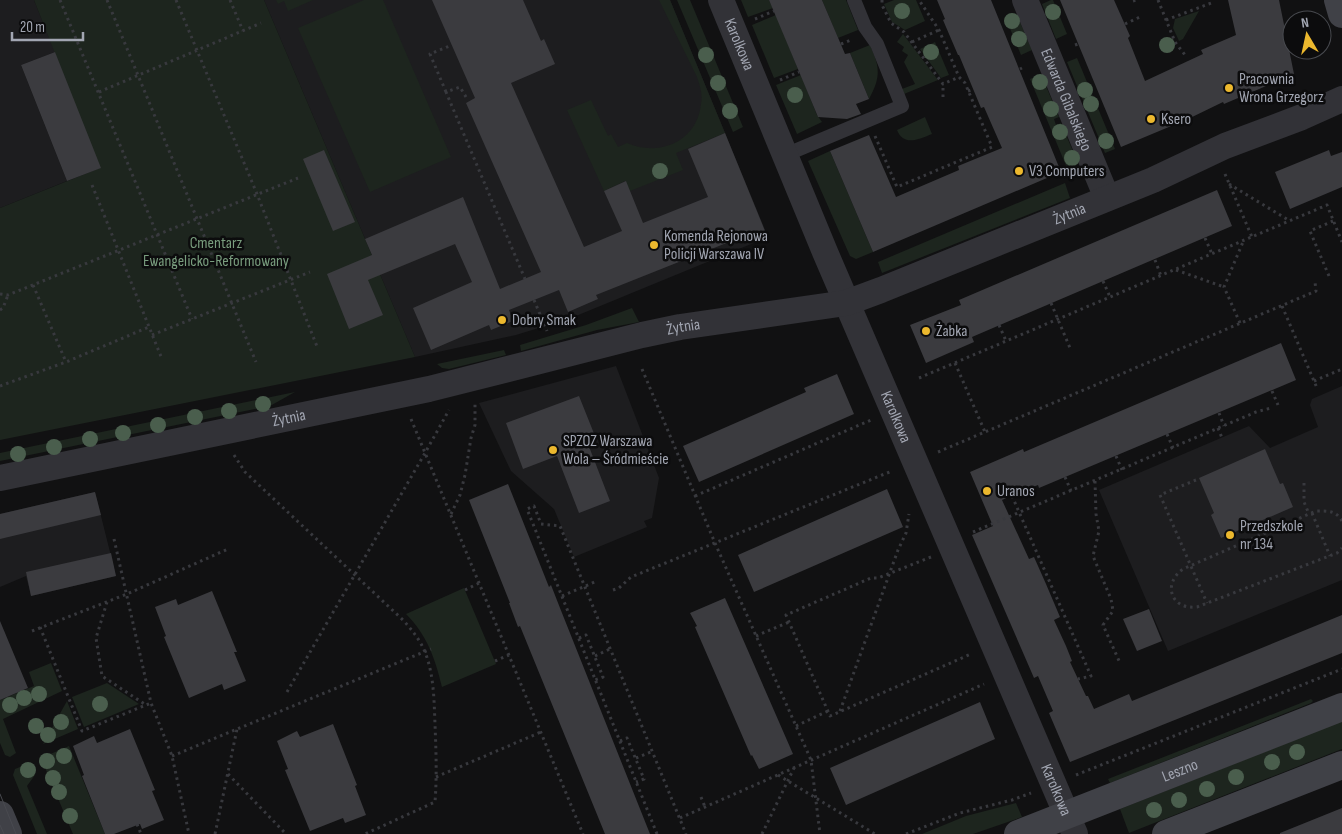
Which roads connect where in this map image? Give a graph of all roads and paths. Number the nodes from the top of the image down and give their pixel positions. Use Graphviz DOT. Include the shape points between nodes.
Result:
graph roads {
  1 [pos="60,0"];
  2 [pos="107,0"];
  3 [pos="176,0"];
  4 [pos="230,0"];
  5 [pos="721,0"];
  6 [pos="854,0"];
  7 [pos="882,0"];
  8 [pos="919,0"];
  9 [pos="1026,0"];
  10 [pos="1158,0"];
  11 [pos="1338,0"];
  12 [pos="1214,2"];
  13 [pos="774,11"];
  14 [pos="1342,14"];
  15 [pos="1140,18"];
  16 [pos="1166,20"];
  17 [pos="748,23"];
  18 [pos="261,24"];
  19 [pos="1124,24"];
  20 [pos="939,30"];
  21 [pos="243,31"];
  22 [pos="912,42"];
  23 [pos="452,46"];
  24 [pos="197,51"];
  25 [pos="1185,54"];
  26 [pos="799,72"];
  27 [pos="138,76"];
  28 [pos="958,77"];
  29 [pos="772,83"];
  30 [pos="943,84"];
  31 [pos="974,89"];
  32 [pos="968,91"];
  33 [pos="99,92"];
  34 [pos="446,92"];
  35 [pos="943,96"];
  36 [pos="466,97"];
  37 [pos="1342,99"];
  38 [pos="872,128"];
  39 [pos="785,155"];
  40 [pos="1224,172"];
  41 [pos="298,178"];
  42 [pos="1229,184"];
  43 [pos="92,185"];
  44 [pos="257,194"];
  45 [pos="1107,198"];
  46 [pos="197,219"];
  47 [pos="1290,221"];
  48 [pos="1333,221"];
  49 [pos="156,235"];
  50 [pos="1252,237"];
  51 [pos="1205,238"];
  52 [pos="1243,241"];
  53 [pos="1342,242"];
  54 [pos="118,250"];
  55 [pos="1212,254"];
  56 [pos="1155,260"];
  57 [pos="1176,269"];
  58 [pos="310,272"];
  59 [pos="1161,276"];
  60 [pos="1329,276"];
  61 [pos="524,279"];
  62 [pos="290,280"];
  63 [pos="1103,281"];
  64 [pos="1315,282"];
  65 [pos="33,285"];
  66 [pos="1224,287"];
  67 [pos="0,294"];
  68 [pos="8,295"];
  69 [pos="1110,297"];
  70 [pos="534,300"];
  71 [pos="232,303"];
  72 [pos="846,303"];
  73 [pos="1052,303"];
  74 [pos="1282,306"];
  75 [pos="0,310"];
  76 [pos="192,319"];
  77 [pos="1058,319"];
  78 [pos="1240,323"];
  79 [pos="149,326"];
  80 [pos="999,326"];
  81 [pos="547,331"];
  82 [pos="152,335"];
  83 [pos="1006,341"];
  84 [pos="1070,348"];
  85 [pos="318,349"];
  86 [pos="162,359"];
  87 [pos="66,362"];
  88 [pos="256,362"];
  89 [pos="955,363"];
  90 [pos="642,369"];
  91 [pos="1342,369"];
  92 [pos="919,378"];
  93 [pos="1314,381"];
  94 [pos="0,386"];
  95 [pos="1317,388"];
  96 [pos="1272,391"];
  97 [pos="475,398"];
  98 [pos="1278,404"];
  99 [pos="451,405"];
  100 [pos="1271,408"];
  101 [pos="409,413"];
  102 [pos="1219,413"];
  103 [pos="880,417"];
  104 [pos="1224,426"];
  105 [pos="1218,428"];
  106 [pos="985,432"];
  107 [pos="1167,434"];
  108 [pos="1222,438"];
  109 [pos="1173,448"];
  110 [pos="232,450"];
  111 [pos="938,452"];
  112 [pos="426,453"];
  113 [pos="1116,456"];
  114 [pos="896,470"];
  115 [pos="1122,470"];
  116 [pos="0,478"];
  117 [pos="1065,478"];
  118 [pos="1196,480"];
  119 [pos="1095,481"];
  120 [pos="1304,483"];
  121 [pos="1071,491"];
  122 [pos="695,496"];
  123 [pos="1012,496"];
  124 [pos="910,506"];
  125 [pos="1019,513"];
  126 [pos="1310,513"];
  127 [pos="450,514"];
  128 [pos="1342,521"];
  129 [pos="968,535"];
  130 [pos="114,539"];
  131 [pos="715,542"];
  132 [pos="1342,548"];
  133 [pos="228,550"];
  134 [pos="938,553"];
  135 [pos="1330,556"];
  136 [pos="1191,566"];
  137 [pos="355,574"];
  138 [pos="890,574"];
  139 [pos="597,581"];
  140 [pos="479,583"];
  141 [pos="584,586"];
  142 [pos="465,590"];
  143 [pos="614,590"];
  144 [pos="127,594"];
  145 [pos="562,596"];
  146 [pos="108,602"];
  147 [pos="1207,603"];
  148 [pos="789,622"];
  149 [pos="40,627"];
  150 [pos="32,631"];
  151 [pos="756,636"];
  152 [pos="578,638"];
  153 [pos="431,648"];
  154 [pos="610,649"];
  155 [pos="424,651"];
  156 [pos="980,651"];
  157 [pos="509,655"];
  158 [pos="595,656"];
  159 [pos="495,661"];
  160 [pos="1120,663"];
  161 [pos="1342,669"];
  162 [pos="1078,679"];
  163 [pos="595,680"];
  164 [pos="993,680"];
  165 [pos="288,692"];
  166 [pos="151,703"];
  167 [pos="146,705"];
  168 [pos="1342,707"];
  169 [pos="828,711"];
  170 [pos="840,711"];
  171 [pos="796,726"];
  172 [pos="237,729"];
  173 [pos="541,732"];
  174 [pos="620,741"];
  175 [pos="652,751"];
  176 [pos="172,756"];
  177 [pos="636,758"];
  178 [pos="811,760"];
  179 [pos="1342,766"];
  180 [pos="794,768"];
  181 [pos="228,774"];
  182 [pos="777,775"];
  183 [pos="1076,775"];
  184 [pos="436,777"];
  185 [pos="787,781"];
  186 [pos="636,782"];
  187 [pos="1039,789"];
  188 [pos="701,798"];
  189 [pos="816,798"];
  190 [pos="705,807"];
  191 [pos="0,815"];
  192 [pos="680,818"];
  193 [pos="137,824"];
  194 [pos="1071,825"];
  195 [pos="8,834"];
  196 [pos="141,834"];
  197 [pos="189,834"];
  198 [pos="215,834"];
  199 [pos="286,834"];
  200 [pos="365,834"];
  201 [pos="583,834"];
  202 [pos="657,834"];
  203 [pos="686,834"];
  204 [pos="762,834"];
  205 [pos="820,834"];
  206 [pos="875,834"];
  207 [pos="906,834"];
  208 [pos="1018,834"];
  209 [pos="1166,834"];
  1 -- 33 [label="path"];
  2 -- 27 [label="path"];
  3 -- 24 [label="path"];
  4 -- 21 [label="path"];
  5 -- 39 [label="street, Karolkowa"];
  6 -- 39 [label="lane" via="865,27 877,44 902,106"];
  7 -- 22 [label="path" via="891,23"];
  8 -- 20 [label="path"];
  9 -- 45 [label="street, Edwarda Gibalskiego"];
  10 -- 16 [label="path"];
  11 -- 14 [label="main road"];
  12 -- 16 [label="path"];
  13 -- 17 [label="path"];
  15 -- 19 [label="path"];
  16 -- 25 [label="path" via="1175,42"];
  18 -- 21 [label="path"];
  20 -- 22 [label="path"];
  20 -- 28 [label="path"];
  21 -- 24 [label="path"];
  22 -- 30 [label="path"];
  23 -- 34 [label="path" via="430,54"];
  24 -- 27 [label="path"];
  24 -- 44 [label="path"];
  26 -- 29 [label="path"];
  27 -- 33 [label="path"];
  27 -- 46 [label="path"];
  28 -- 30 [label="path"];
  28 -- 32 [label="path"];
  30 -- 35 [label="path"];
  31 -- 32 [label="path"];
  32 -- 38 [label="path" via="992,147 897,187"];
  33 -- 49 [label="path"];
  34 -- 36 [label="path" via="460,87"];
  34 -- 61 [label="path"];
  37 -- 45 [label="street, Żytnia"];
  39 -- 72 [label="street, Karolkowa"];
  40 -- 42 [label="path"];
  41 -- 44 [label="path"];
  42 -- 47 [label="path"];
  42 -- 50 [label="path"];
  43 -- 54 [label="path"];
  44 -- 46 [label="path"];
  44 -- 62 [label="path"];
  45 -- 72 [label="street, Żytnia"];
  46 -- 49 [label="path"];
  46 -- 71 [label="path"];
  47 -- 48 [label="path" via="1326,205"];
  47 -- 50 [label="path"];
  48 -- 53 [label="path"];
  48 -- 60 [label="path" via="1310,231"];
  49 -- 54 [label="path"];
  49 -- 76 [label="path"];
  50 -- 52 [label="path"];
  51 -- 55 [label="path"];
  52 -- 55 [label="path"];
  52 -- 66 [label="path"];
  54 -- 65 [label="path"];
  54 -- 79 [label="path"];
  55 -- 57 [label="path"];
  56 -- 59 [label="path"];
  57 -- 59 [label="path"];
  57 -- 66 [label="path"];
  58 -- 62 [label="path"];
  59 -- 69 [label="path"];
  62 -- 71 [label="path"];
  62 -- 85 [label="path"];
  63 -- 69 [label="path"];
  64 -- 74 [label="path" via="1316,290"];
  65 -- 68 [label="path"];
  65 -- 87 [label="path"];
  66 -- 78 [label="path"];
  67 -- 68 [label="path"];
  68 -- 75 [label="path"];
  69 -- 77 [label="path"];
  70 -- 81 [label="path"];
  71 -- 76 [label="path"];
  71 -- 88 [label="path"];
  72 -- 116 [label="street, Żytnia" via="680,327 430,389"];
  72 -- 194 [label="street, Karolkowa"];
  73 -- 77 [label="path"];
  74 -- 78 [label="path"];
  74 -- 93 [label="path"];
  76 -- 82 [label="path"];
  77 -- 83 [label="path"];
  77 -- 84 [label="path"];
  78 -- 106 [label="path"];
  79 -- 82 [label="path"];
  79 -- 87 [label="path"];
  80 -- 83 [label="path"];
  82 -- 86 [label="path"];
  83 -- 89 [label="path"];
  87 -- 94 [label="path"];
  89 -- 92 [label="path"];
  89 -- 106 [label="path"];
  90 -- 122 [label="path"];
  91 -- 93 [label="path"];
  93 -- 95 [label="path"];
  96 -- 98 [label="path"];
  97 -- 127 [label="path" via="476,425 460,495"];
  99 -- 112 [label="path"];
  100 -- 104 [label="path"];
  101 -- 112 [label="path"];
  102 -- 104 [label="path"];
  103 -- 122 [label="path"];
  104 -- 105 [label="path"];
  105 -- 108 [label="path"];
  105 -- 109 [label="path"];
  106 -- 111 [label="path"];
  107 -- 109 [label="path"];
  109 -- 115 [label="path"];
  110 -- 137 [label="path" via="245,472"];
  112 -- 127 [label="path"];
  112 -- 137 [label="path"];
  113 -- 115 [label="path"];
  114 -- 131 [label="path"];
  115 -- 119 [label="path"];
  117 -- 121 [label="path"];
  118 -- 136 [label="path" via="1160,495"];
  119 -- 121 [label="path"];
  119 -- 160 [label="path" via="1099,531 1093,556 1113,611 1103,625"];
  120 -- 126 [label="path" via="1304,502"];
  121 -- 125 [label="path"];
  122 -- 131 [label="path"];
  123 -- 125 [label="path"];
  124 -- 138 [label="path" via="906,534"];
  125 -- 129 [label="path"];
  125 -- 162 [label="path" via="1091,676"];
  126 -- 128 [label="path" via="1334,513"];
  126 -- 135 [label="path"];
  126 -- 136 [label="path"];
  127 -- 140 [label="path"];
  130 -- 144 [label="path"];
  131 -- 143 [label="path" via="631,577"];
  131 -- 151 [label="path"];
  132 -- 135 [label="path"];
  133 -- 144 [label="path"];
  134 -- 138 [label="path"];
  135 -- 147 [label="path"];
  136 -- 147 [label="path"];
  136 -- 147 [label="path" via="1174,578 1171,584 1173,597 1190,608"];
  137 -- 155 [label="path" via="403,620"];
  137 -- 165 [label="path"];
  138 -- 148 [label="path" via="871,578 786,615"];
  138 -- 170 [label="path"];
  139 -- 141 [label="path"];
  140 -- 142 [label="path"];
  140 -- 157 [label="path"];
  141 -- 145 [label="path"];
  141 -- 145 [label="path" via="560,526 541,524 534,506 527,509"];
  141 -- 154 [label="path"];
  144 -- 146 [label="path"];
  144 -- 166 [label="path"];
  145 -- 152 [label="path"];
  146 -- 149 [label="path"];
  146 -- 167 [label="path" via="96,638 102,676"];
  148 -- 151 [label="path"];
  148 -- 169 [label="path"];
  149 -- 150 [label="path"];
  149 -- 167 [label="path" via="82,731"];
  151 -- 171 [label="path"];
  152 -- 158 [label="path" via="586,635"];
  152 -- 163 [label="path"];
  153 -- 155 [label="path"];
  154 -- 158 [label="path"];
  154 -- 175 [label="path"];
  155 -- 172 [label="path"];
  155 -- 184 [label="path" via="433,687"];
  156 -- 170 [label="path"];
  157 -- 159 [label="path"];
  157 -- 173 [label="path"];
  158 -- 163 [label="path" via="603,677"];
  161 -- 183 [label="path"];
  163 -- 174 [label="path"];
  164 -- 178 [label="path"];
  166 -- 167 [label="path"];
  166 -- 176 [label="path"];
  168 -- 194 [label="main road, Leszno"];
  169 -- 170 [label="path" via="830,716"];
  169 -- 171 [label="path"];
  171 -- 178 [label="path"];
  172 -- 176 [label="path"];
  172 -- 181 [label="path"];
  173 -- 184 [label="path"];
  173 -- 201 [label="path"];
  174 -- 177 [label="path" via="627,738"];
  174 -- 186 [label="path"];
  175 -- 177 [label="path"];
  175 -- 192 [label="path"];
  176 -- 197 [label="path"];
  177 -- 186 [label="path" via="644,779"];
  178 -- 180 [label="path"];
  178 -- 189 [label="path"];
  179 -- 209 [label="main road"];
  180 -- 182 [label="path"];
  180 -- 185 [label="path"];
  181 -- 198 [label="path"];
  181 -- 199 [label="path"];
  182 -- 185 [label="path"];
  182 -- 190 [label="path"];
  184 -- 200 [label="path" via="435,802"];
  185 -- 189 [label="path"];
  185 -- 204 [label="path"];
  186 -- 202 [label="path"];
  187 -- 207 [label="path" via="1012,800 960,813"];
  188 -- 190 [label="path"];
  189 -- 205 [label="path"];
  189 -- 206 [label="path"];
  190 -- 192 [label="path"];
  191 -- 195 [label="main road"];
  192 -- 203 [label="path"];
  193 -- 196 [label="path"];
  194 -- 208 [label="main road, Leszno"];
}
